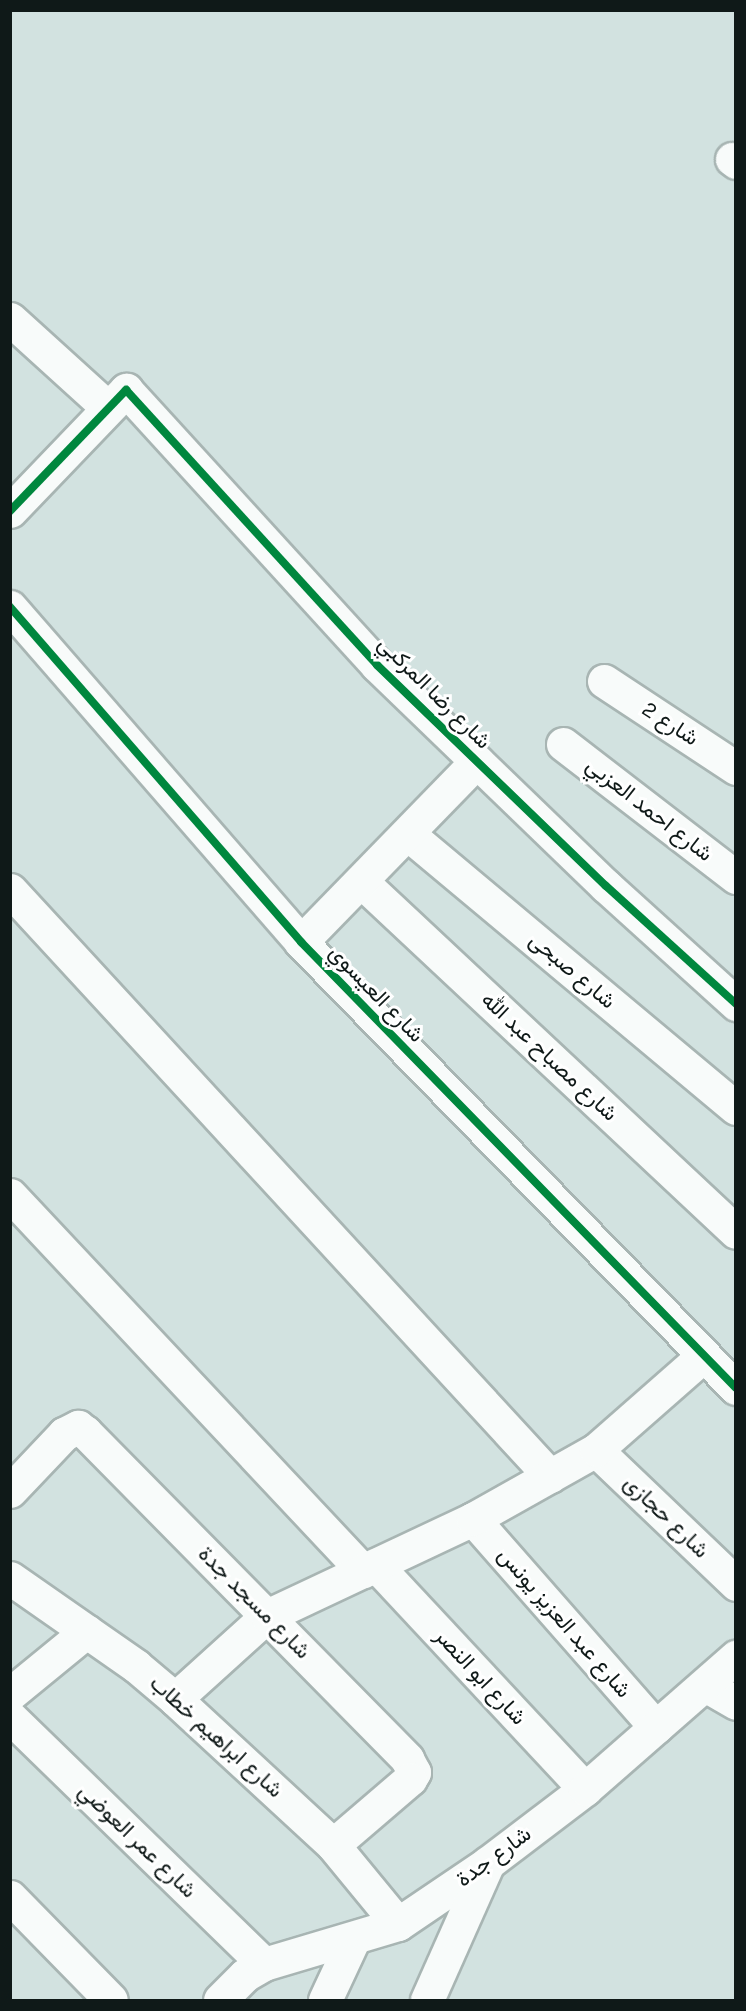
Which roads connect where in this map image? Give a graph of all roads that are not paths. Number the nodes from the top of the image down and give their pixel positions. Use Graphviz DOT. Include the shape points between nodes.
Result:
graph roads {
  1 [pos="10,320"];
  2 [pos="117,399"];
  3 [pos="10,511"];
  4 [pos="10,607"];
  5 [pos="604,681"];
  6 [pos="563,744"];
  7 [pos="477,761"];
  8 [pos="735,768"];
  9 [pos="408,834"];
  10 [pos="735,877"];
  11 [pos="362,882"];
  12 [pos="10,890"];
  13 [pos="301,942"];
  14 [pos="735,1004"];
  15 [pos="735,1108"];
  16 [pos="10,1195"];
  17 [pos="735,1232"];
  18 [pos="703,1356"];
  19 [pos="735,1388"];
  20 [pos="596,1450"];
  21 [pos="550,1476"];
  22 [pos="10,1491"];
  23 [pos="473,1519"];
  24 [pos="369,1568"];
  25 [pos="10,1578"];
  26 [pos="735,1584"];
  27 [pos="267,1616"];
  28 [pos="87,1631"];
  29 [pos="735,1657"];
  30 [pos="705,1685"];
  31 [pos="10,1694"];
  32 [pos="176,1699"];
  33 [pos="735,1703"];
  34 [pos="10,1718"];
  35 [pos="656,1727"];
  36 [pos="585,1789"];
  37 [pos="333,1845"];
  38 [pos="488,1863"];
  39 [pos="10,1897"];
  40 [pos="398,1924"];
  41 [pos="352,1940"];
  42 [pos="264,1964"];
  43 [pos="111,2001"];
  44 [pos="220,2001"];
  45 [pos="325,2001"];
  46 [pos="427,2001"];
  1 -- 2 [label="street, شارع رضا المركبي"];
  2 -- 3 [label="street"];
  2 -- 7 [label="street, شارع رضا المركبي" via="377,665"];
  4 -- 13 [label="street, شارع العيسوي"];
  5 -- 8 [label="street, شارع 2"];
  6 -- 10 [label="street, شارع احمد العزبي"];
  7 -- 9 [label="street"];
  7 -- 14 [label="street, شارع رضا المركبي"];
  9 -- 11 [label="street"];
  9 -- 15 [label="street, شارع صبحى"];
  11 -- 13 [label="street"];
  11 -- 17 [label="street, شارع مصباح عبد الله"];
  12 -- 21 [label="street"];
  13 -- 18 [label="street, شارع العيسوي"];
  16 -- 24 [label="street, شارع ابو النصر"];
  18 -- 19 [label="street, شارع العيسوي"];
  18 -- 20 [label="street"];
  20 -- 21 [label="street"];
  20 -- 26 [label="street, شارع حجازى"];
  21 -- 23 [label="street"];
  22 -- 27 [label="street, شارع مسجد جدة" via="64,1434 78,1427"];
  23 -- 24 [label="street"];
  23 -- 35 [label="street, شارع عبد العزيز يونس"];
  24 -- 27 [label="street"];
  24 -- 36 [label="street, شارع ابو النصر"];
  25 -- 28 [label="street, شارع ابراهيم خطاب"];
  27 -- 32 [label="street"];
  27 -- 37 [label="street, شارع مسجد جدة" via="413,1766 410,1779"];
  28 -- 31 [label="street"];
  28 -- 32 [label="street, شارع ابراهيم خطاب"];
  29 -- 30 [label="street, شارع جدة"];
  30 -- 33 [label="street"];
  30 -- 35 [label="street, شارع جدة"];
  32 -- 37 [label="street, شارع ابراهيم خطاب"];
  34 -- 42 [label="street, شارع عمر العوضي"];
  35 -- 36 [label="street, شارع جدة"];
  36 -- 38 [label="street, شارع جدة"];
  37 -- 40 [label="street, شارع ابراهيم خطاب"];
  38 -- 40 [label="street, شارع جدة"];
  38 -- 46 [label="street"];
  39 -- 43 [label="street"];
  40 -- 41 [label="street, شارع جدة"];
  41 -- 42 [label="street, شارع جدة"];
  41 -- 45 [label="street"];
  42 -- 44 [label="street, شارع جدة" via="245,1975"];
}
